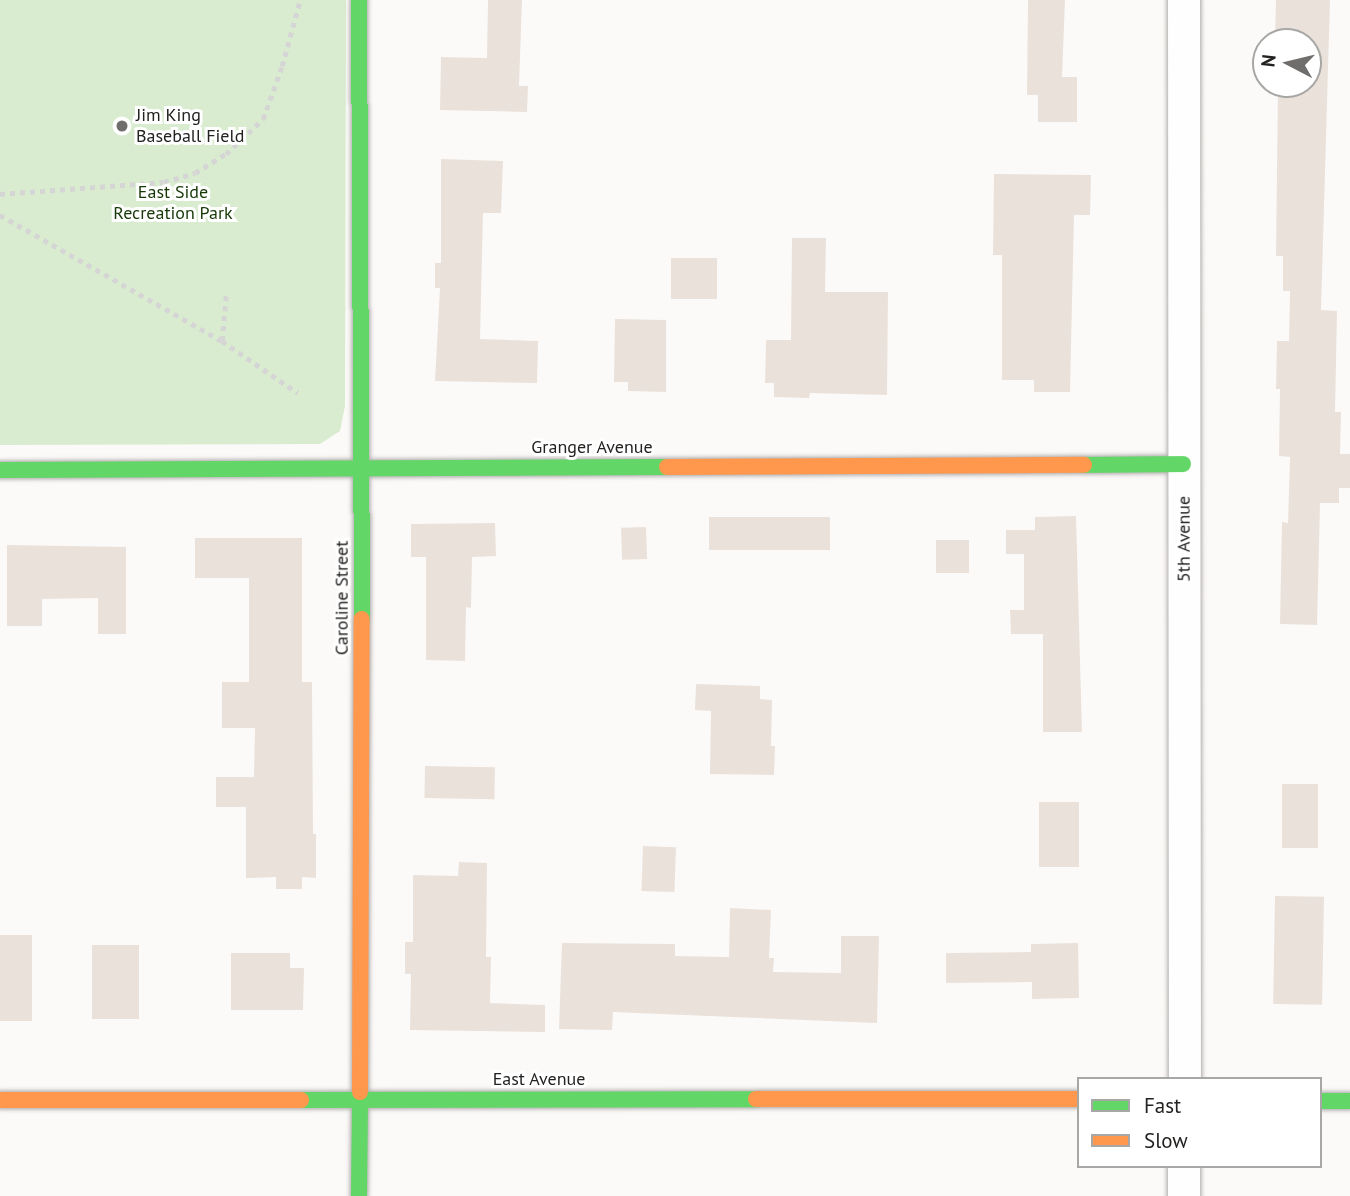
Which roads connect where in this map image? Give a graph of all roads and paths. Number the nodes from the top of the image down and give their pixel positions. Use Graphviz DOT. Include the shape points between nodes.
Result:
graph roads {
  1 [pos="300,0"];
  2 [pos="359,0"];
  3 [pos="1184,0"];
  4 [pos="0,194"];
  5 [pos="0,215"];
  6 [pos="226,295"];
  7 [pos="222,341"];
  8 [pos="298,393"];
  9 [pos="1184,464"];
  10 [pos="362,467"];
  11 [pos="0,470"];
  12 [pos="1185,1077"];
  13 [pos="359,1098"];
  14 [pos="1077,1099"];
  15 [pos="0,1100"];
  16 [pos="1322,1101"];
  17 [pos="1350,1101"];
  18 [pos="1184,1168"];
  19 [pos="359,1196"];
  20 [pos="1184,1196"];
  1 -- 4 [label="path" via="262,119 226,154 195,173 164,182"];
  2 -- 10 [label="street, Caroline Street"];
  3 -- 9 [label="street, 5th Avenue"];
  5 -- 7 [label="path"];
  6 -- 7 [label="path"];
  7 -- 8 [label="path"];
  9 -- 10 [label="street, Granger Avenue"];
  9 -- 12 [label="street, 5th Avenue"];
  10 -- 11 [label="street, Granger Avenue"];
  10 -- 13 [label="street, Caroline Street"];
  13 -- 14 [label="street, East Avenue"];
  13 -- 15 [label="street, East Avenue"];
  13 -- 19 [label="street, Caroline Street"];
  16 -- 17 [label="street"];
  18 -- 20 [label="street"];
}
